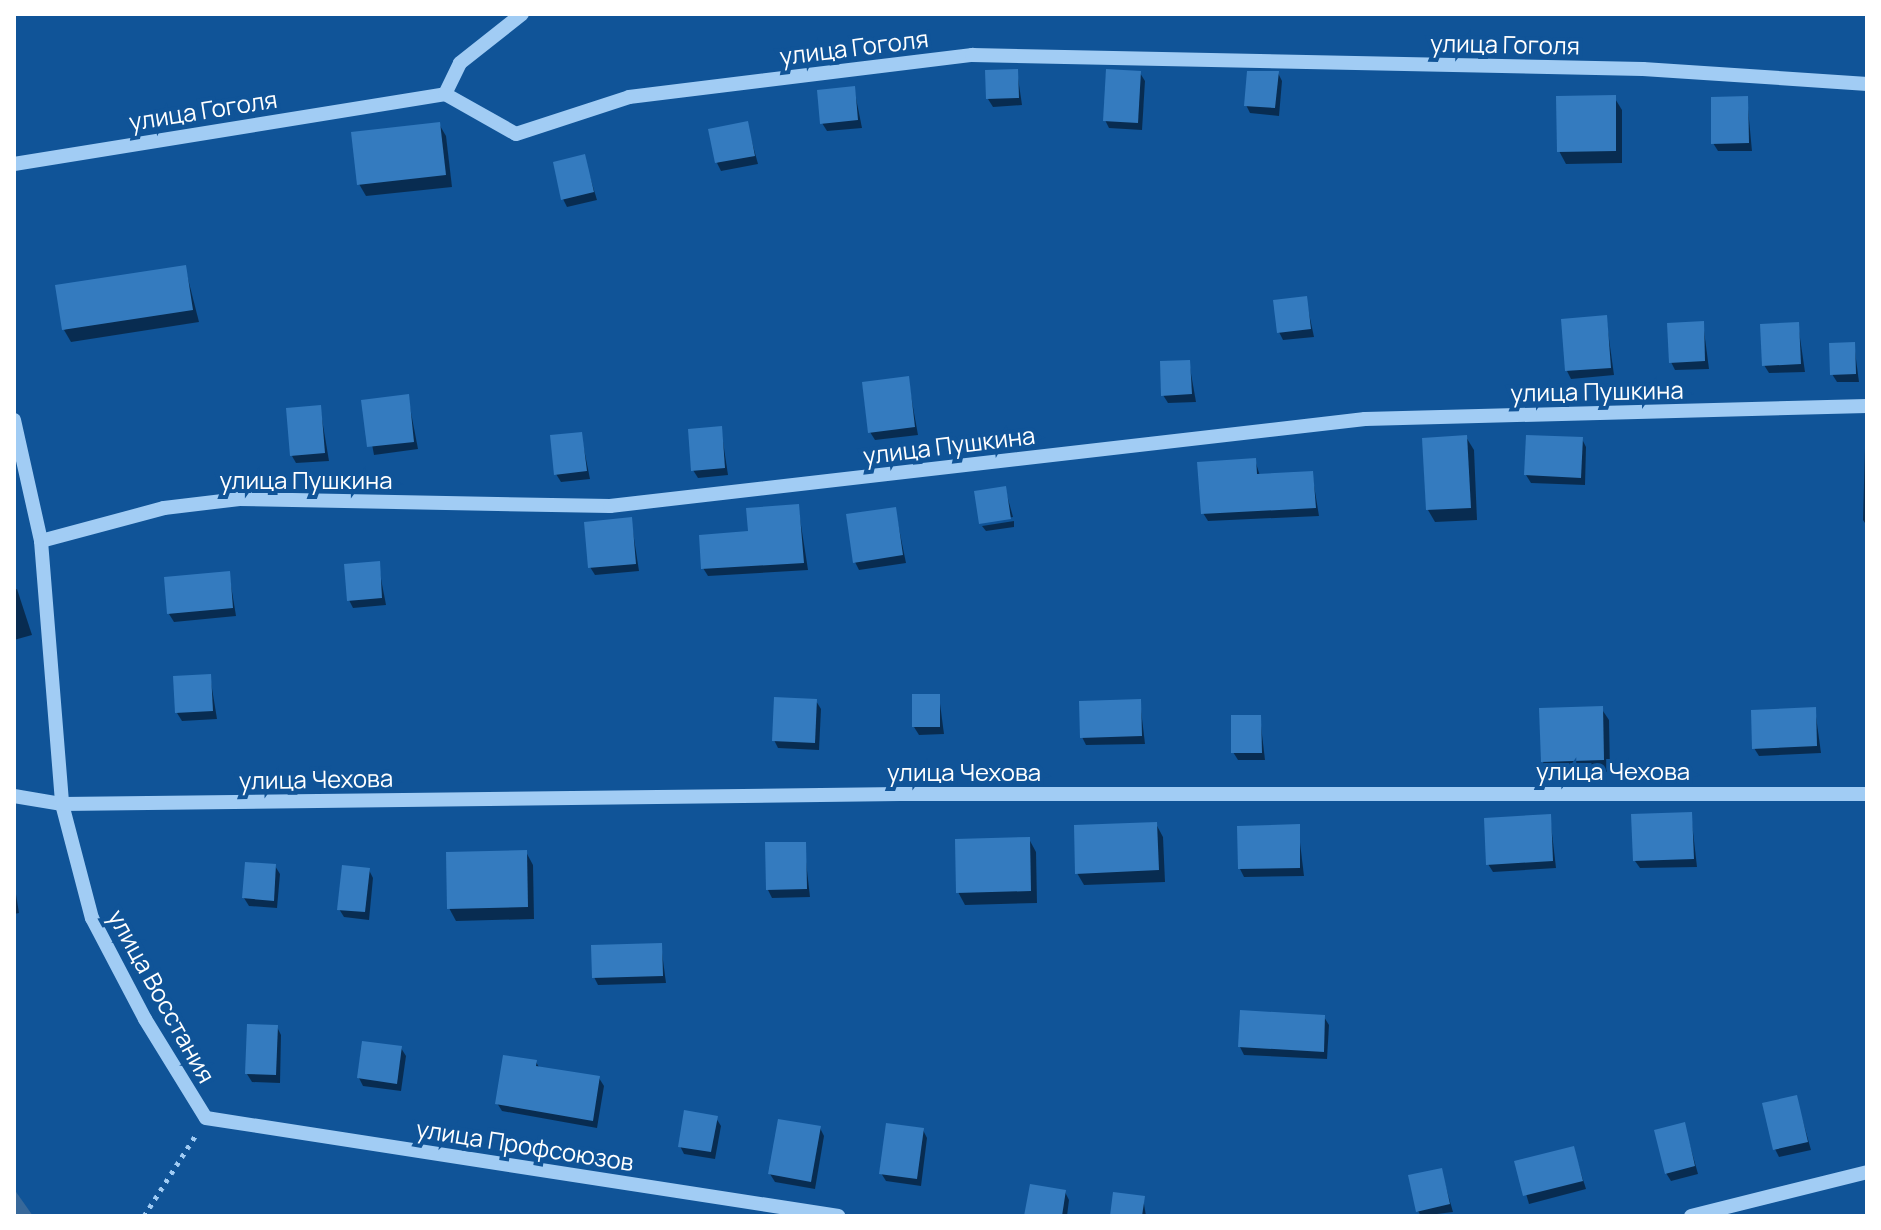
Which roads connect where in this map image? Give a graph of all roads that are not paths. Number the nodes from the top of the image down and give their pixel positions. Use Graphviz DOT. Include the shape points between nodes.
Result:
graph roads {
  1 [pos="522,14"];
  2 [pos="1867,84"];
  3 [pos="445,94"];
  4 [pos="14,164"];
  5 [pos="1867,406"];
  6 [pos="14,420"];
  7 [pos="41,541"];
  8 [pos="1867,794"];
  9 [pos="14,796"];
  10 [pos="62,804"];
  11 [pos="206,1118"];
  12 [pos="1867,1172"];
  13 [pos="838,1216"];
  14 [pos="1691,1216"];
  1 -- 3 [label="street" via="460,63"];
  2 -- 3 [label="street, улица Гоголя" via="1643,69 972,55 629,97 516,134"];
  3 -- 4 [label="street, улица Гоголя"];
  5 -- 7 [label="street, улица Пушкина" via="1365,419 610,506 239,499 164,508"];
  6 -- 7 [label="street, улица Восстания"];
  7 -- 10 [label="street, улица Восстания"];
  8 -- 10 [label="street, улица Чехова" via="916,794"];
  9 -- 10 [label="street, улица Чехова"];
  10 -- 11 [label="street, улица Восстания" via="92,918"];
  11 -- 13 [label="street, улица Профсоюзов"];
  12 -- 14 [label="street"];
}
